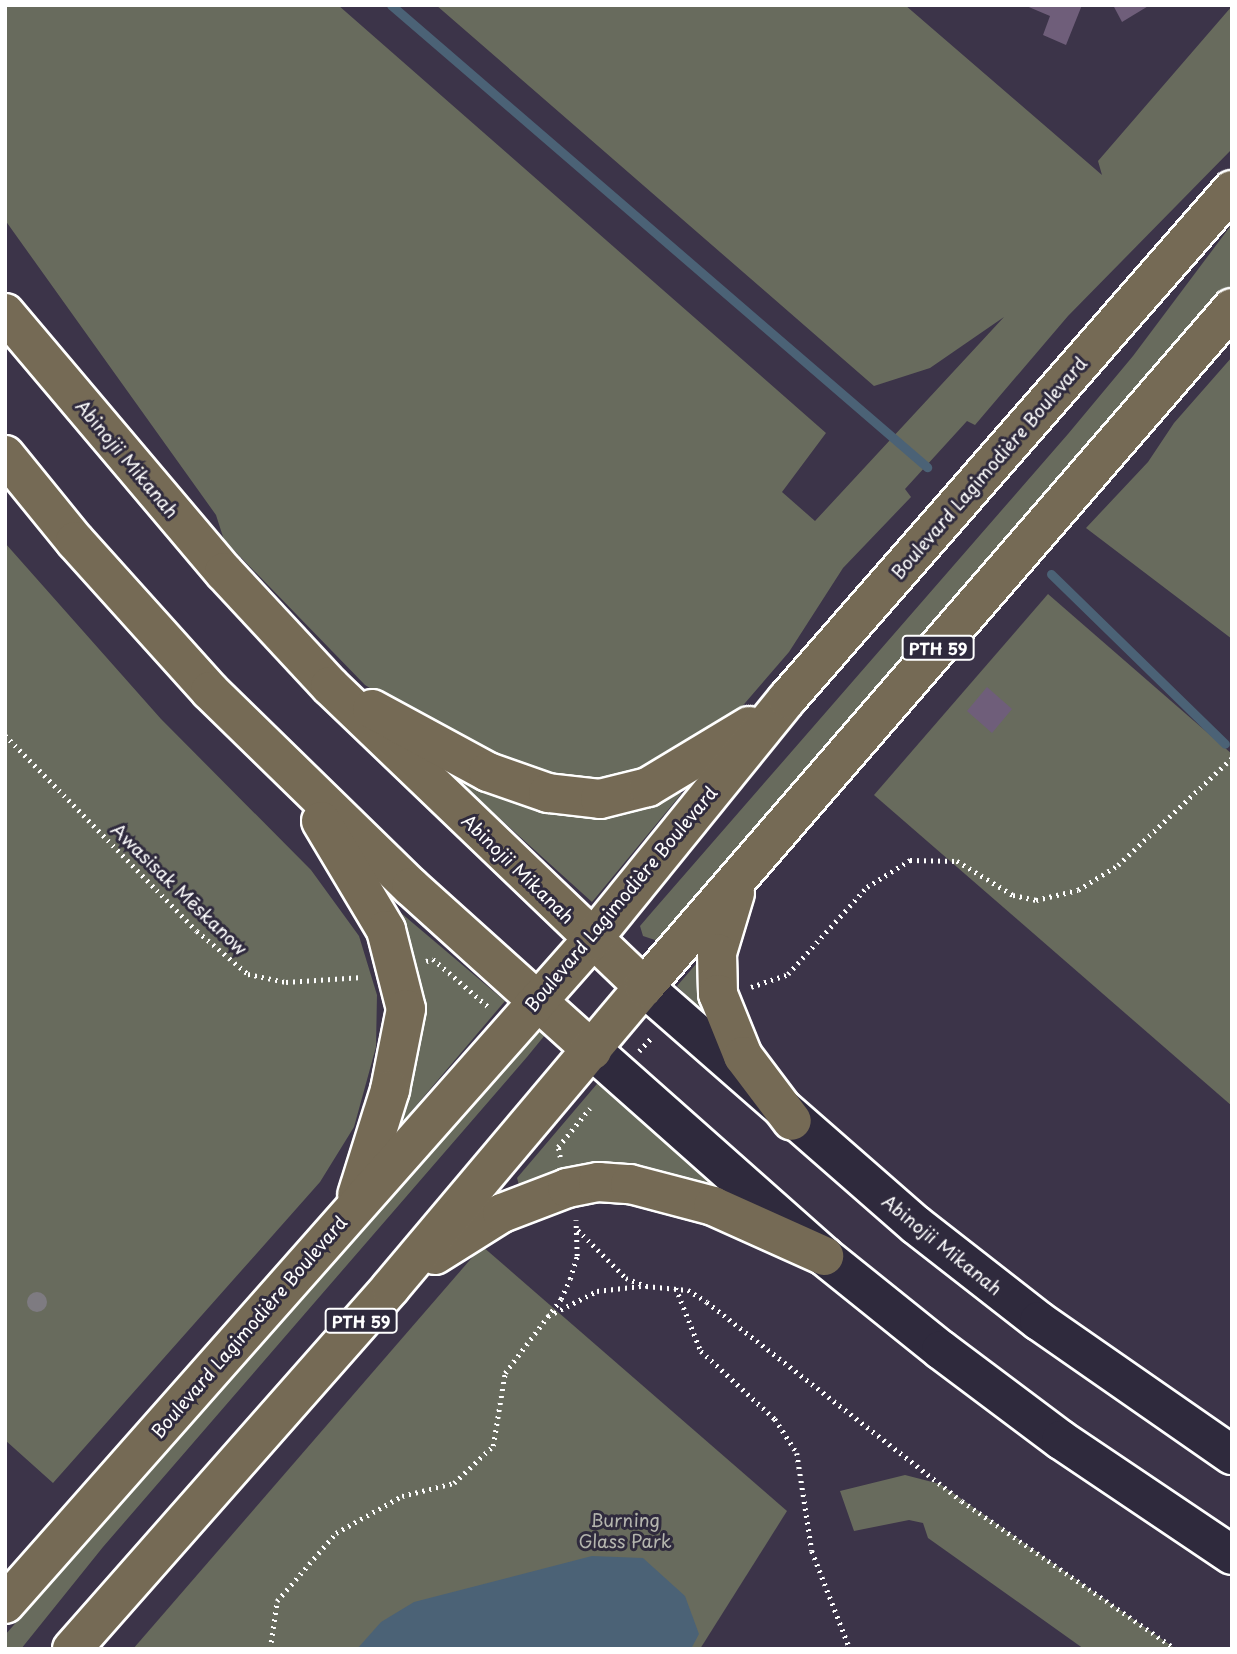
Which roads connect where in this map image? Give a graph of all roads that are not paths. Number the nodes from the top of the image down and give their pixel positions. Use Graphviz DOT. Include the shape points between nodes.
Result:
graph roads {
  1 [pos="1232,190"];
  2 [pos="1232,308"];
  3 [pos="5,313"];
  4 [pos="5,455"];
  5 [pos="330,686"];
  6 [pos="786,699"];
  7 [pos="285,767"];
  8 [pos="742,875"];
  9 [pos="591,941"];
  10 [pos="644,987"];
  11 [pos="537,1001"];
  12 [pos="605,1062"];
  13 [pos="792,1121"];
  14 [pos="352,1209"];
  15 [pos="824,1256"];
  16 [pos="391,1287"];
  17 [pos="1232,1455"];
  18 [pos="1232,1555"];
  19 [pos="5,1604"];
  20 [pos="72,1649"];
  1 -- 6 [label="main road, Boulevard Lagimodière Boulevard"];
  2 -- 8 [label="main road, PTH 59"];
  3 -- 5 [label="main road, Abinojii Mikanah" via="173,514"];
  4 -- 7 [label="main road" via="84,551"];
  5 -- 6 [label="main road" via="488,772 548,793 600,799 648,788 710,754"];
  5 -- 9 [label="main road, Abinojii Mikanah"];
  6 -- 9 [label="main road, Boulevard Lagimodière Boulevard"];
  7 -- 11 [label="main road"];
  7 -- 14 [label="main road" via="386,930 406,1009 390,1090"];
  8 -- 10 [label="main road, PTH 59"];
  8 -- 13 [label="main road" via="720,934 718,994 743,1056"];
  9 -- 10 [label="main road, Abinojii Mikanah"];
  9 -- 11 [label="main road, Boulevard Lagimodière Boulevard"];
  10 -- 12 [label="main road, PTH 59"];
  10 -- 13 [label="street, Abinojii Mikanah"];
  11 -- 12 [label="main road"];
  11 -- 14 [label="main road, Boulevard Lagimodière Boulevard"];
  12 -- 15 [label="street"];
  12 -- 16 [label="main road, PTH 59"];
  13 -- 17 [label="street, Abinojii Mikanah" via="1039,1321"];
  14 -- 19 [label="main road, Boulevard Lagimodière Boulevard"];
  15 -- 16 [label="main road" via="713,1206 667,1191 598,1182 567,1188 466,1233"];
  15 -- 18 [label="street" via="1050,1432"];
  16 -- 20 [label="main road, PTH 59"];
}
